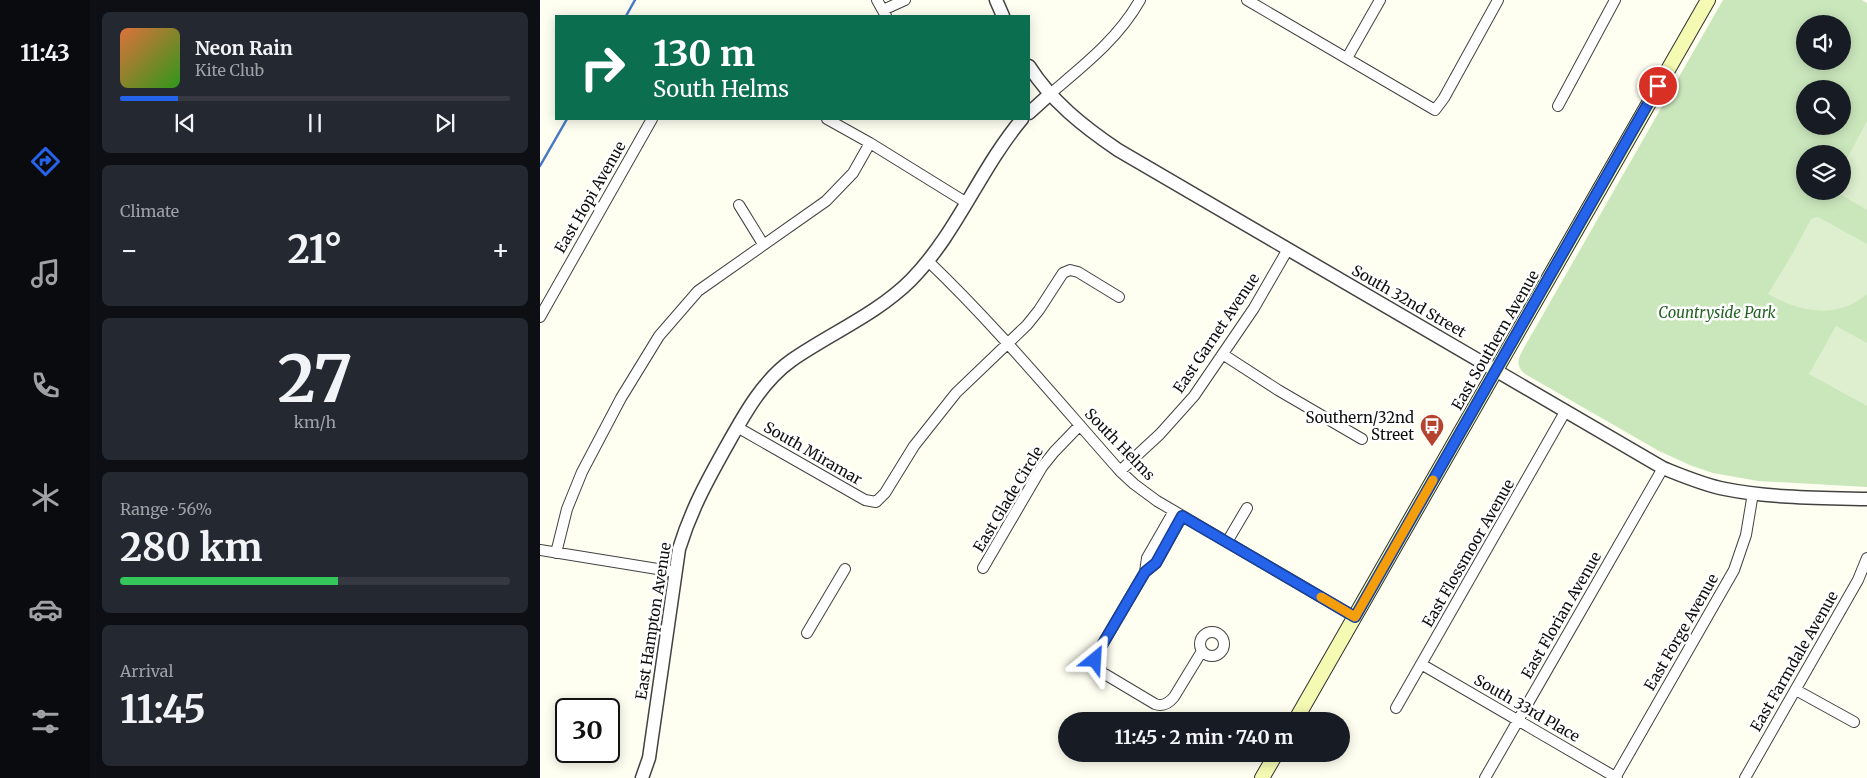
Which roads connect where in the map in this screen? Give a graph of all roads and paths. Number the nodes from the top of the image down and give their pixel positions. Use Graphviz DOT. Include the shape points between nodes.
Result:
graph roads {
  1 [pos="878,0"];
  2 [pos="905,0"];
  3 [pos="996,0"];
  4 [pos="1140,0"];
  5 [pos="1247,0"];
  6 [pos="1380,0"];
  7 [pos="1498,0"];
  8 [pos="1616,0"];
  9 [pos="1703,2"];
  10 [pos="1261,3"];
  11 [pos="884,13"];
  12 [pos="1003,15"];
  13 [pos="1347,58"];
  14 [pos="1030,67"];
  15 [pos="1050,94"];
  16 [pos="1558,106"];
  17 [pos="1030,111"];
  18 [pos="651,120"];
  19 [pos="828,120"];
  20 [pos="1021,120"];
  21 [pos="870,144"];
  22 [pos="967,203"];
  23 [pos="738,205"];
  24 [pos="763,244"];
  25 [pos="1288,249"];
  26 [pos="928,261"];
  27 [pos="1120,297"];
  28 [pos="540,317"];
  29 [pos="1007,344"];
  30 [pos="1224,355"];
  31 [pos="1496,371"];
  32 [pos="1566,412"];
  33 [pos="1080,425"];
  34 [pos="738,427"];
  35 [pos="1362,440"];
  36 [pos="1663,468"];
  37 [pos="1120,470"];
  38 [pos="1753,492"];
  39 [pos="1867,499"];
  40 [pos="1247,508"];
  41 [pos="1178,513"];
  42 [pos="1227,542"];
  43 [pos="540,550"];
  44 [pos="556,553"];
  45 [pos="1867,558"];
  46 [pos="984,568"];
  47 [pos="845,570"];
  48 [pos="676,572"];
  49 [pos="1355,617"];
  50 [pos="807,633"];
  51 [pos="1202,651"];
  52 [pos="1421,664"];
  53 [pos="1796,690"];
  54 [pos="1396,708"];
  55 [pos="1300,712"];
  56 [pos="1518,721"];
  57 [pos="1854,722"];
  58 [pos="1271,762"];
  59 [pos="642,778"];
  60 [pos="1262,778"];
  61 [pos="1485,778"];
  62 [pos="1616,778"];
  63 [pos="1745,778"];
  1 -- 11 [label="street"];
  2 -- 11 [label="street"];
  3 -- 12 [label="street"];
  4 -- 15 [label="street" via="1100,52"];
  5 -- 10 [label="street"];
  6 -- 13 [label="street"];
  7 -- 13 [label="street" via="1435,110"];
  8 -- 16 [label="street"];
  9 -- 31 [label="main road, East Southern Avenue"];
  10 -- 13 [label="street"];
  14 -- 15 [label="street, South 32nd Street"];
  15 -- 17 [label="street"];
  15 -- 25 [label="street, South 32nd Street" via="1118,150"];
  18 -- 28 [label="street, East Hopi Avenue"];
  19 -- 21 [label="street"];
  20 -- 22 [label="street, East Hampton Avenue" via="1006,138"];
  21 -- 22 [label="street"];
  21 -- 24 [label="street" via="853,173 826,201"];
  22 -- 26 [label="street, East Hampton Avenue"];
  23 -- 24 [label="street"];
  24 -- 44 [label="street" via="698,291 659,336 621,398 582,472 567,509"];
  25 -- 30 [label="street, East Garnet Avenue"];
  25 -- 31 [label="street, South 32nd Street"];
  26 -- 29 [label="street, South Helms"];
  26 -- 34 [label="street, East Hampton Avenue" via="876,308 779,370 748,408"];
  27 -- 29 [label="street" via="1078,272 1067,271 1033,318"];
  29 -- 33 [label="street, South Helms"];
  29 -- 34 [label="street, South Miramar" via="944,407 914,446 885,494 876,502 865,500"];
  30 -- 35 [label="street"];
  30 -- 37 [label="street, East Garnet Avenue" via="1183,409"];
  31 -- 32 [label="street, South 32nd Street"];
  31 -- 49 [label="main road, East Southern Avenue"];
  32 -- 36 [label="street, South 32nd Street"];
  32 -- 52 [label="street, East Flossmoor Avenue"];
  33 -- 37 [label="street, South Helms"];
  33 -- 46 [label="street, East Glade Circle" via="1042,467"];
  34 -- 48 [label="street, East Hampton Avenue" via="686,524"];
  36 -- 38 [label="street, South 32nd Street" via="1725,489"];
  36 -- 56 [label="street, East Florian Avenue"];
  37 -- 41 [label="street, South Helms" via="1142,490"];
  38 -- 39 [label="street, South 32nd Street"];
  38 -- 62 [label="street, East Forge Avenue" via="1746,535 1734,570"];
  40 -- 42 [label="street"];
  41 -- 42 [label="street, South Helms"];
  41 -- 51 [label="street" via="1147,558 1145,572 1098,652 1096,664 1103,673 1154,704 1165,704 1174,697"];
  42 -- 49 [label="street, South Helms"];
  43 -- 44 [label="street"];
  44 -- 48 [label="street"];
  45 -- 53 [label="street, East Farmdale Avenue"];
  47 -- 50 [label="street"];
  48 -- 59 [label="street, East Hampton Avenue" via="649,758"];
  49 -- 55 [label="main road, East Southern Avenue"];
  52 -- 54 [label="street, East Flossmoor Avenue"];
  52 -- 56 [label="street, South 33rd Place"];
  53 -- 57 [label="street"];
  53 -- 63 [label="street, East Farmdale Avenue"];
  56 -- 61 [label="street, East Florian Avenue"];
  56 -- 62 [label="street, South 33rd Place"];
  58 -- 60 [label="main road"];
}
